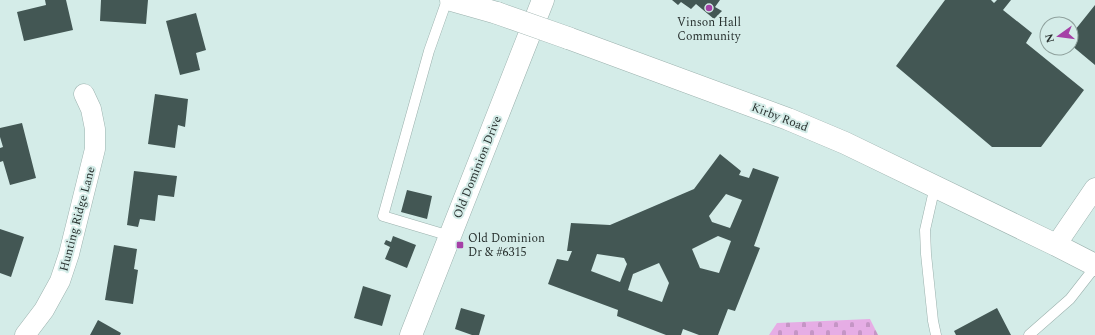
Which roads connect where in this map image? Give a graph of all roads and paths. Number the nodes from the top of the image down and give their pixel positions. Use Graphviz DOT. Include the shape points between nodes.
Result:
graph roads {
  1 [pos="447,0"];
  2 [pos="451,0"];
  3 [pos="543,0"];
  4 [pos="84,94"];
  5 [pos="935,186"];
  6 [pos="1095,188"];
  7 [pos="450,236"];
  8 [pos="1056,245"];
  9 [pos="1095,266"];
  10 [pos="25,335"];
  11 [pos="411,335"];
  12 [pos="936,335"];
  13 [pos="1029,335"];
  1 -- 7 [label="lane" via="429,51 383,216"];
  2 -- 5 [label="main road, Kirby Road, bridge" via="568,38 788,119"];
  3 -- 7 [label="main road, Old Dominion Drive"];
  4 -- 10 [label="street, Hunting Ridge Lane" via="91,109 95,129 95,150 60,281 44,310"];
  5 -- 8 [label="main road, Kirby Road"];
  5 -- 12 [label="lane" via="926,225 926,254"];
  6 -- 8 [label="street"];
  7 -- 11 [label="main road, Old Dominion Drive"];
  8 -- 9 [label="main road, Kirby Road"];
  9 -- 13 [label="lane" via="1070,299"];
}
